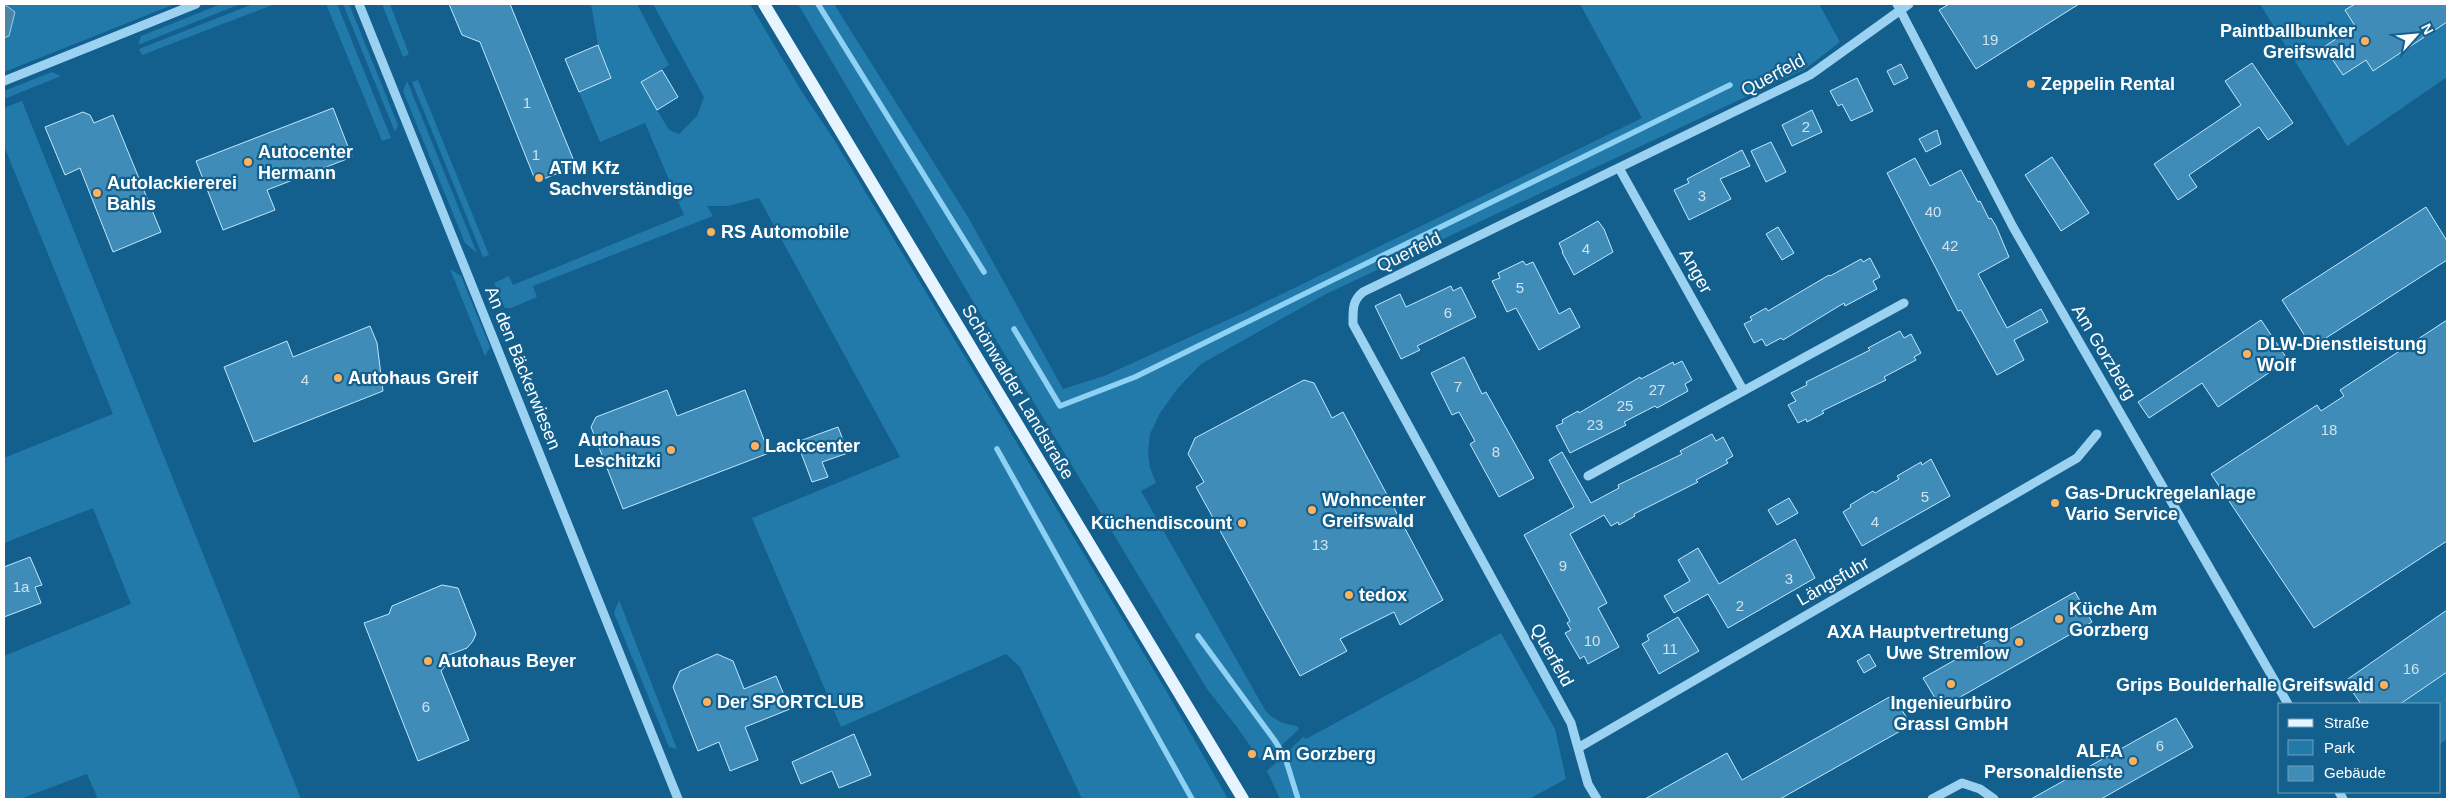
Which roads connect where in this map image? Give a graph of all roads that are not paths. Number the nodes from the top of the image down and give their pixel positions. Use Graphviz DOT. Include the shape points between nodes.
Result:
graph roads {
  1 [pos="196,4"];
  2 [pos="359,4"];
  3 [pos="764,4"];
  4 [pos="1909,4"];
  5 [pos="1899,7"];
  6 [pos="4,81"];
  7 [pos="1619,168"];
  8 [pos="1904,303"];
  9 [pos="1743,390"];
  10 [pos="2097,434"];
  11 [pos="1588,476"];
  12 [pos="2287,703"];
  13 [pos="1578,748"];
  14 [pos="678,799"];
  15 [pos="1243,799"];
  16 [pos="1596,799"];
  17 [pos="1932,799"];
  18 [pos="1994,799"];
  1 -- 6 [label="street"];
  2 -- 14 [label="street, An den Bäckerwiesen"];
  3 -- 15 [label="main road, Schönwalder Landstraße"];
  4 -- 5 [label="street"];
  5 -- 7 [label="street, Querfeld" via="1810,75"];
  5 -- 12 [label="street, Am Gorzberg" via="2013,227"];
  7 -- 9 [label="street, Anger"];
  7 -- 13 [label="street, Querfeld" via="1363,292 1353,304 1353,324 1571,723"];
  8 -- 9 [label="street"];
  9 -- 11 [label="street"];
  10 -- 13 [label="street, Längsfuhr" via="2077,458"];
  13 -- 16 [label="street, Querfeld" via="1588,784"];
  17 -- 18 [label="street" via="1962,783 1980,789"];
}
